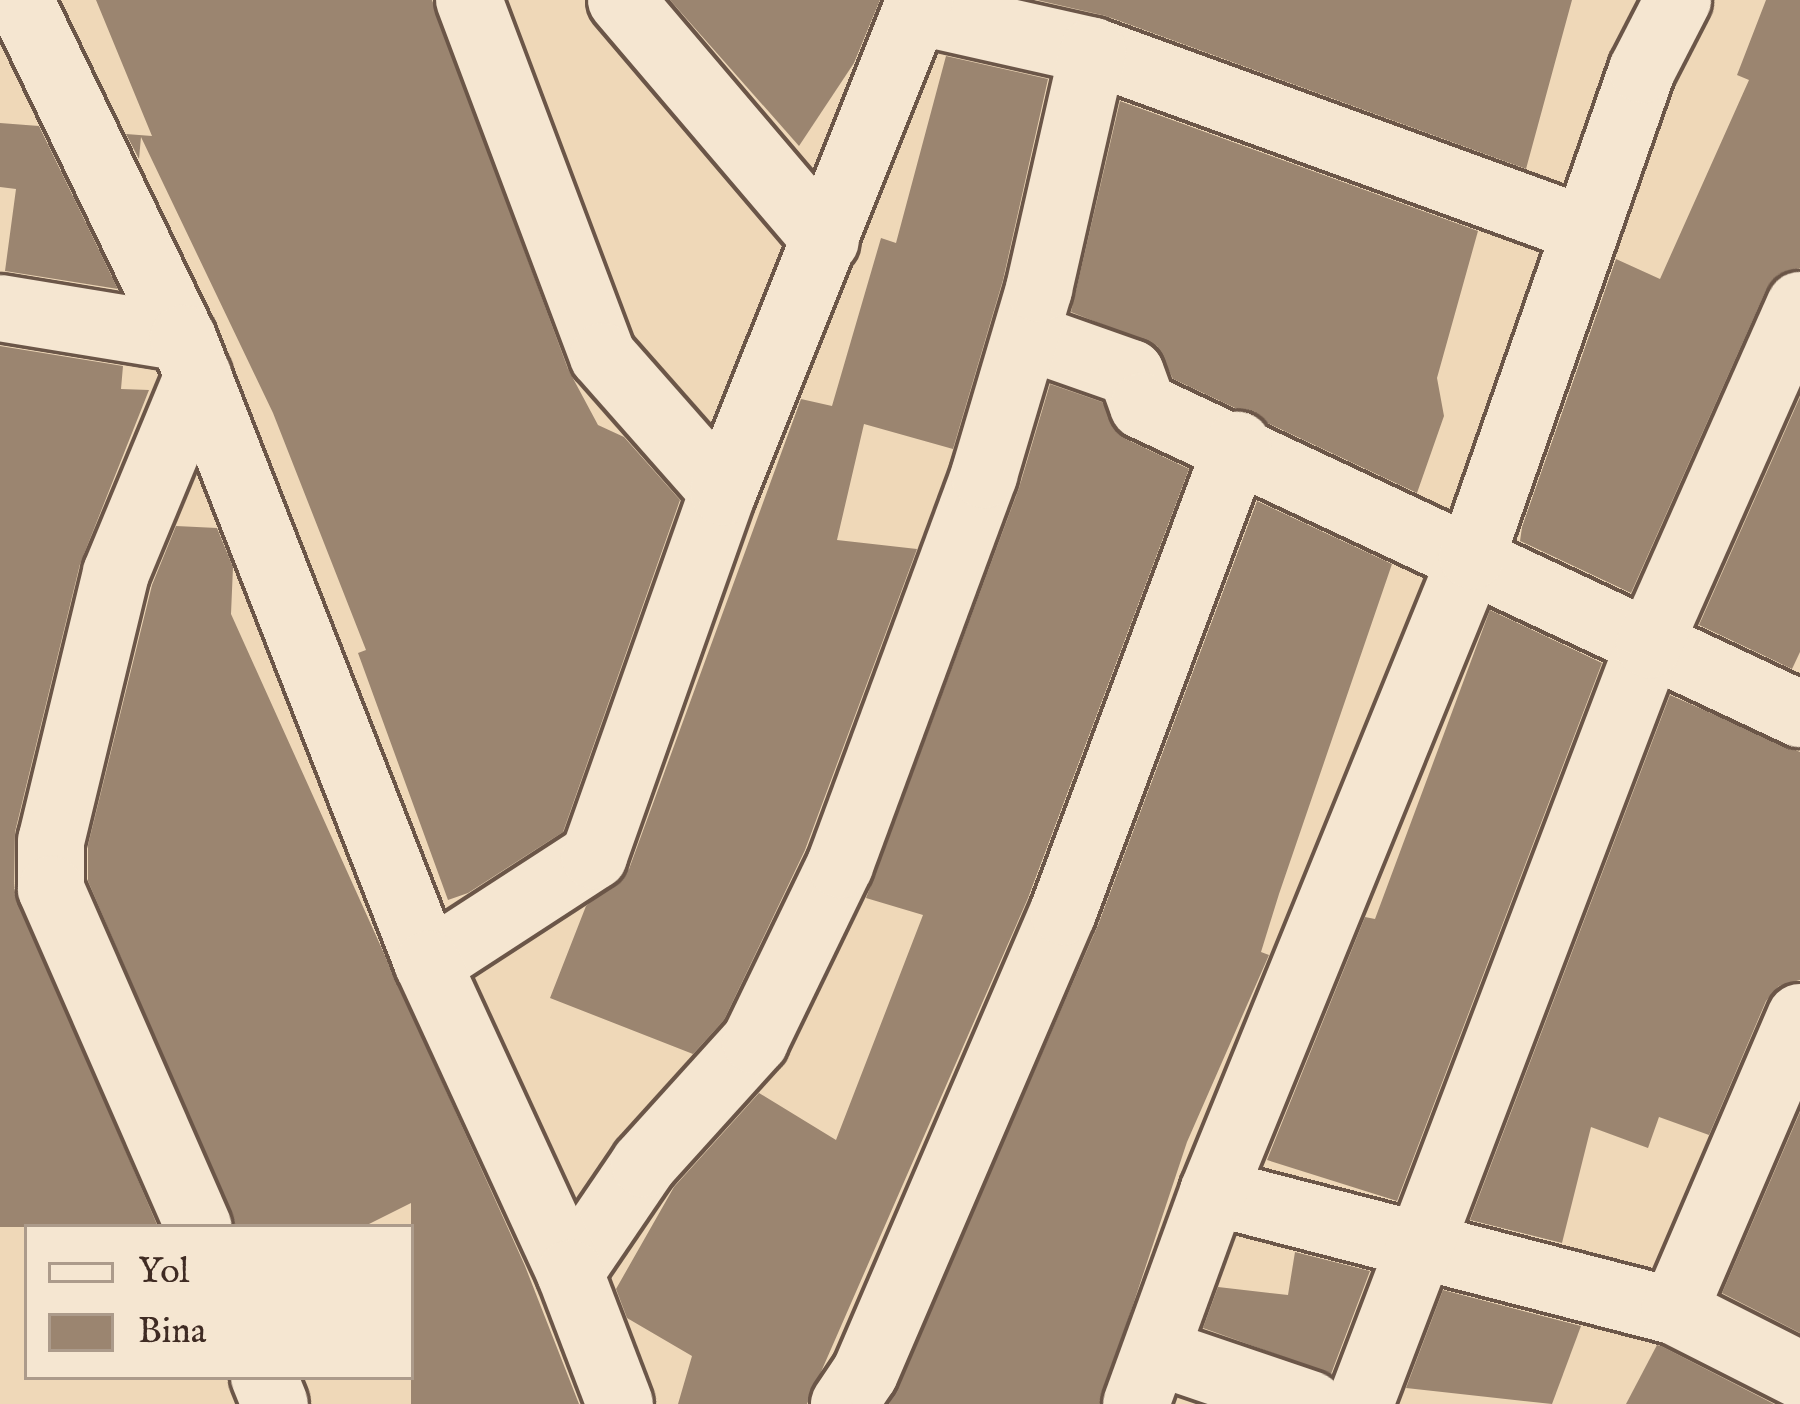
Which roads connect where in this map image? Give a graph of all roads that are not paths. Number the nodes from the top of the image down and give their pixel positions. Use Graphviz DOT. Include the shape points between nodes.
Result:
graph roads {
  1 [pos="20,0"];
  2 [pos="469,0"];
  3 [pos="621,0"];
  4 [pos="1678,0"];
  5 [pos="918,6"];
  6 [pos="1093,51"];
  7 [pos="1585,230"];
  8 [pos="826,241"];
  9 [pos="1800,304"];
  10 [pos="0,308"];
  11 [pos="1026,336"];
  12 [pos="191,356"];
  13 [pos="1238,445"];
  14 [pos="723,492"];
  15 [pos="1472,556"];
  16 [pos="1649,645"];
  17 [pos="1800,715"];
  18 [pos="26,834"];
  19 [pos="428,964"];
  20 [pos="1796,1036"];
  21 [pos="1213,1192"];
  22 [pos="198,1224"];
  23 [pos="1416,1244"];
  24 [pos="570,1273"];
  25 [pos="1674,1311"];
  26 [pos="1800,1375"];
  27 [pos="1146,1378"];
  28 [pos="620,1404"];
  29 [pos="844,1404"];
  30 [pos="1310,1404"];
  31 [pos="1360,1404"];
  1 -- 12 [label="street"];
  2 -- 14 [label="street" via="603,356"];
  3 -- 8 [label="street"];
  4 -- 7 [label="street" via="1642,70"];
  5 -- 6 [label="street"];
  5 -- 8 [label="street"];
  6 -- 7 [label="street"];
  6 -- 11 [label="street"];
  7 -- 15 [label="street"];
  8 -- 14 [label="street"];
  9 -- 16 [label="street"];
  10 -- 12 [label="street"];
  11 -- 13 [label="street" via="1131,373 1142,406"];
  11 -- 24 [label="street" via="984,475 840,865 764,1022 644,1164"];
  12 -- 18 [label="street"];
  12 -- 19 [label="street"];
  13 -- 15 [label="street"];
  13 -- 29 [label="street" via="1063,912 866,1373"];
  14 -- 19 [label="street" via="593,856"];
  15 -- 16 [label="street"];
  15 -- 21 [label="street"];
  16 -- 17 [label="street"];
  16 -- 23 [label="street"];
  18 -- 22 [label="street"];
  19 -- 24 [label="street"];
  20 -- 25 [label="street"];
  21 -- 23 [label="street"];
  21 -- 27 [label="street"];
  23 -- 25 [label="street"];
  23 -- 31 [label="street"];
  24 -- 28 [label="street"];
  25 -- 26 [label="street"];
  27 -- 30 [label="street"];
}
